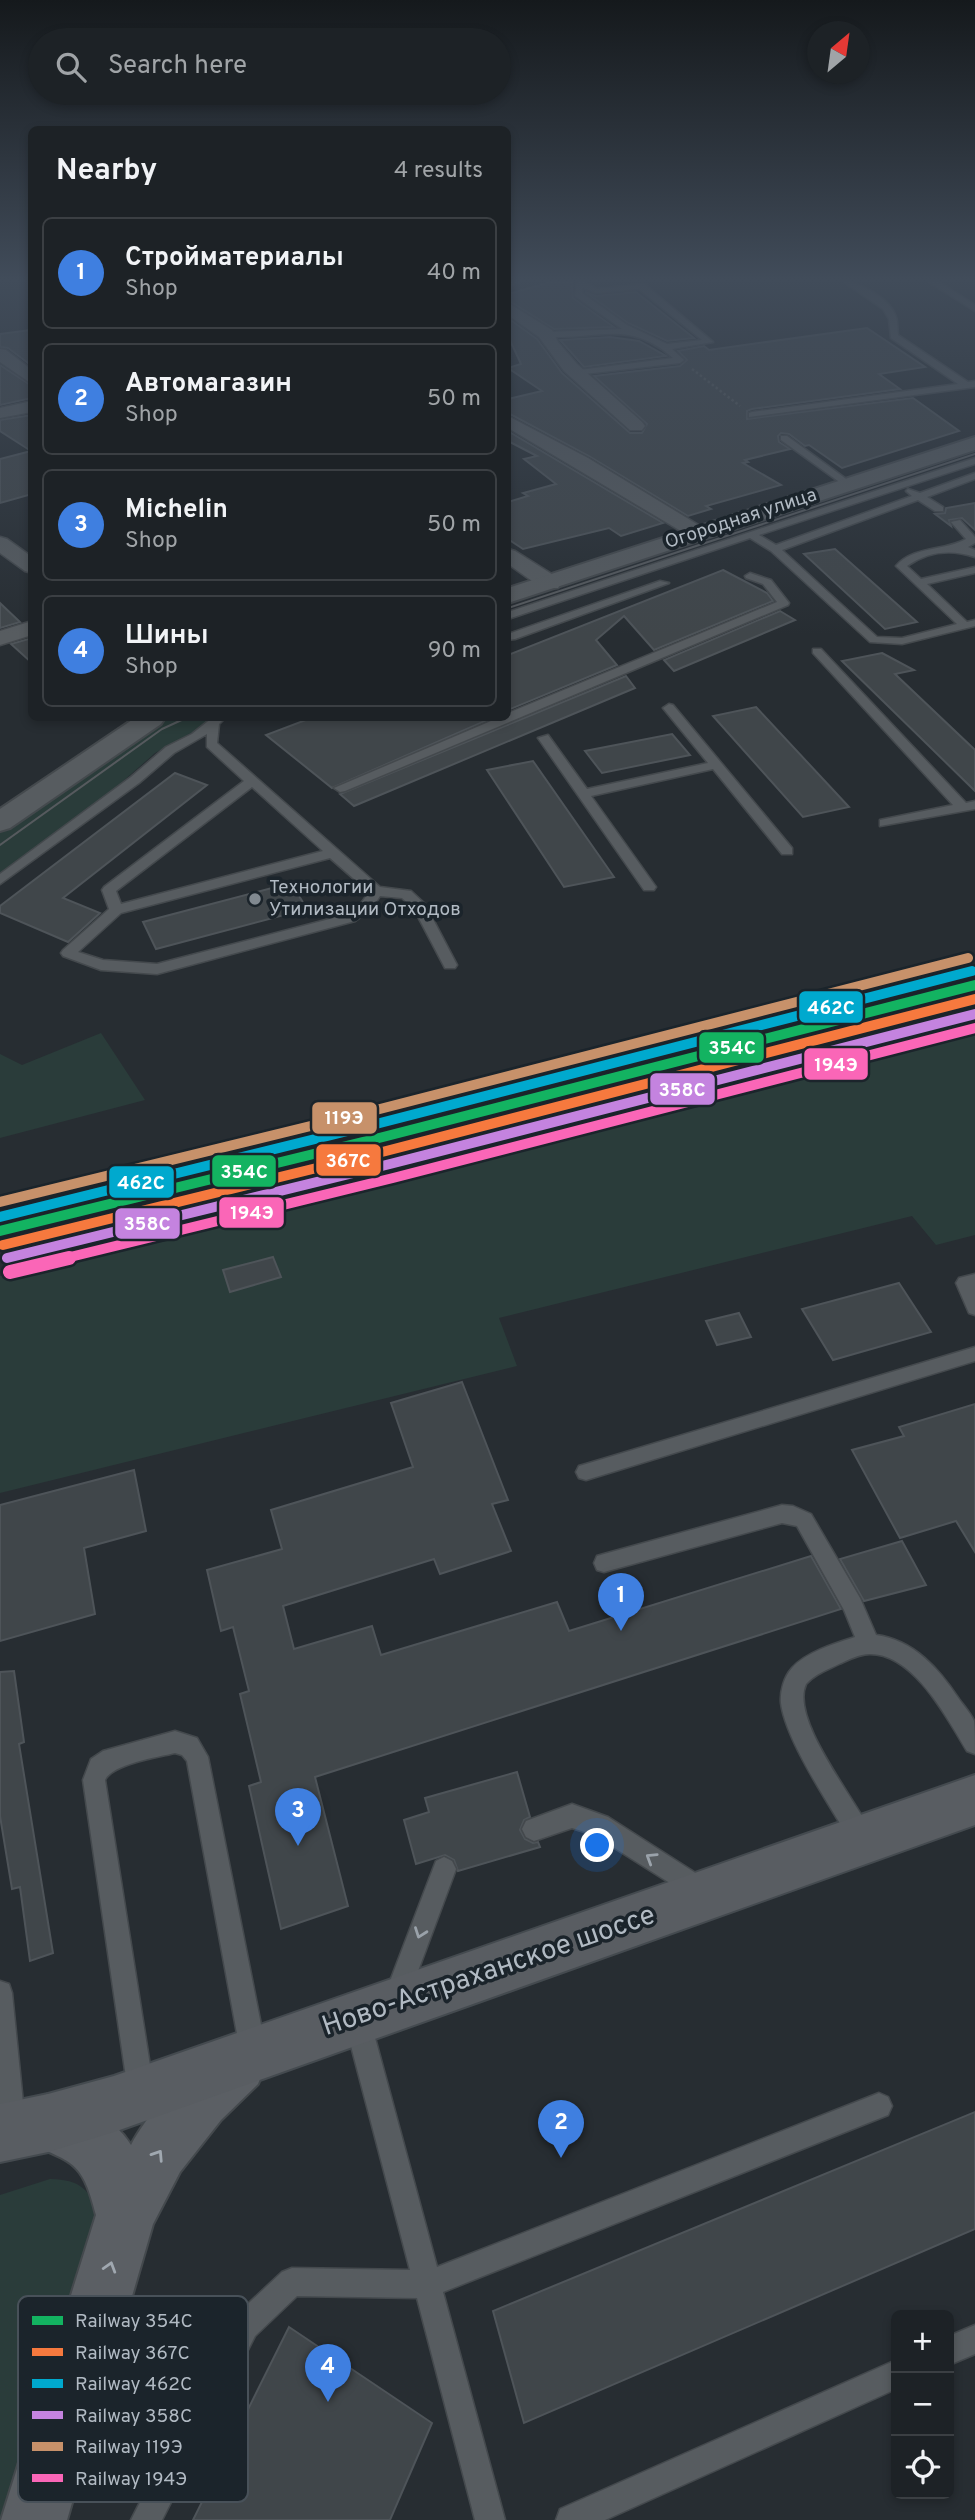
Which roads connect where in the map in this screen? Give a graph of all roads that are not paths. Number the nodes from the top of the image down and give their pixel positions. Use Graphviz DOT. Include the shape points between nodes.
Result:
graph roads {
  1 [pos="608,400"];
  2 [pos="864,400"];
  3 [pos="28,407"];
  4 [pos="0,413"];
  5 [pos="752,415"];
  6 [pos="511,423"];
  7 [pos="636,426"];
  8 [pos="784,439"];
  9 [pos="975,443"];
  10 [pos="975,461"];
  11 [pos="881,474"];
  12 [pos="975,476"];
  13 [pos="848,484"];
  14 [pos="902,485"];
  15 [pos="918,496"];
  16 [pos="939,509"];
  17 [pos="956,523"];
  18 [pos="698,533"];
  19 [pos="751,534"];
  20 [pos="0,543"];
  21 [pos="962,547"];
  22 [pos="775,549"];
  23 [pos="975,554"];
  24 [pos="511,557"];
  25 [pos="28,564"];
  26 [pos="975,570"];
  27 [pos="750,576"];
  28 [pos="550,583"];
  29 [pos="664,583"];
  30 [pos="918,583"];
  31 [pos="511,595"];
  32 [pos="511,615"];
  33 [pos="969,623"];
  34 [pos="28,629"];
  35 [pos="511,636"];
  36 [pos="0,638"];
  37 [pos="817,651"];
  38 [pos="669,708"];
  39 [pos="511,716"];
  40 [pos="148,721"];
  41 [pos="216,721"];
  42 [pos="217,721"];
  43 [pos="500,721"];
  44 [pos="544,738"];
  45 [pos="715,765"];
  46 [pos="252,781"];
  47 [pos="340,788"];
  48 [pos="583,794"];
  49 [pos="969,807"];
  50 [pos="0,822"];
  51 [pos="885,823"];
  52 [pos="787,851"];
  53 [pos="333,853"];
  54 [pos="0,880"];
  55 [pos="649,887"];
  56 [pos="376,891"];
  57 [pos="116,910"];
  58 [pos="450,965"];
  59 [pos="975,1281"];
  60 [pos="975,1308"];
  61 [pos="975,1354"];
  62 [pos="586,1472"];
  63 [pos="604,1563"];
  64 [pos="869,1644"];
  65 [pos="975,1743"];
  66 [pos="975,1800"];
  67 [pos="534,1829"];
  68 [pos="863,1840"];
  69 [pos="444,1869"];
  70 [pos="709,1895"];
  71 [pos="0,1993"];
  72 [pos="375,2013"];
  73 [pos="248,2058"];
  74 [pos="141,2095"];
  75 [pos="879,2106"];
  76 [pos="20,2128"];
  77 [pos="126,2215"];
  78 [pos="429,2284"];
  79 [pos="102,2296"];
  80 [pos="248,2323"];
  81 [pos="975,2339"];
  82 [pos="954,2349"];
  83 [pos="891,2376"];
  84 [pos="39,2502"];
  85 [pos="155,2502"];
  86 [pos="34,2520"];
  87 [pos="146,2520"];
  88 [pos="490,2520"];
  89 [pos="571,2520"];
  1 -- 7 [label="street"];
  2 -- 5 [label="lane"];
  3 -- 4 [label="street"];
  6 -- 18 [label="street"];
  8 -- 13 [label="lane"];
  9 -- 11 [label="street, Огородная улица"];
  10 -- 14 [label="lane"];
  11 -- 13 [label="street, Огородная улица"];
  11 -- 14 [label="lane"];
  12 -- 15 [label="lane"];
  13 -- 18 [label="street, Огородная улица"];
  14 -- 15 [label="lane"];
  14 -- 19 [label="lane"];
  15 -- 16 [label="lane"];
  15 -- 22 [label="lane"];
  17 -- 21 [label="lane" via="972,540"];
  18 -- 28 [label="street, Огородная улица"];
  19 -- 22 [label="lane"];
  19 -- 32 [label="lane"];
  20 -- 25 [label="street"];
  21 -- 23 [label="lane"];
  21 -- 30 [label="lane" via="902,563"];
  22 -- 33 [label="lane" via="874,640 902,641"];
  24 -- 28 [label="street"];
  26 -- 30 [label="lane"];
  27 -- 39 [label="lane" via="767,582 784,603"];
  28 -- 31 [label="street, Огородная улица"];
  29 -- 35 [label="lane"];
  30 -- 33 [label="lane"];
  34 -- 36 [label="street"];
  37 -- 49 [label="lane"];
  38 -- 45 [label="lane"];
  40 -- 50 [label="street"];
  41 -- 54 [label="lane" via="170,750"];
  42 -- 46 [label="lane" via="211,744"];
  43 -- 47 [label="lane"];
  44 -- 48 [label="lane"];
  45 -- 48 [label="lane"];
  45 -- 52 [label="lane"];
  46 -- 53 [label="lane"];
  46 -- 57 [label="lane" via="109,890"];
  48 -- 55 [label="lane"];
  49 -- 51 [label="lane"];
  53 -- 56 [label="lane"];
  53 -- 57 [label="lane"];
  56 -- 57 [label="lane" via="350,918 157,969 101,965 68,953"];
  56 -- 58 [label="lane" via="406,894 420,907"];
  59 -- 60 [label="lane" via="965,1283"];
  61 -- 62 [label="lane"];
  63 -- 64 [label="lane" via="782,1514 793,1515 804,1520 853,1605"];
  64 -- 65 [label="lane" via="903,1653 923,1671"];
  64 -- 68 [label="lane" via="802,1669 794,1684 792,1704"];
  66 -- 68 [label="main road, Ново-Астраханское шоссе"];
  70 -- 67 [label="lane, one-way" via="600,1825 572,1816"];
  68 -- 70 [label="main road, Ново-Астраханское шоссе"];
  69 -- 72 [label="lane, one-way"];
  70 -- 72 [label="main road, Ново-Астраханское шоссе"];
  71 -- 76 [label="lane"];
  72 -- 73 [label="main road, Ново-Астраханское шоссе"];
  72 -- 78 [label="lane"];
  73 -- 74 [label="main road, Ново-Астраханское шоссе"];
  73 -- 74 [label="lane" via="197,1757 189,1746 175,1742 111,1759 99,1767 94,1780"];
  77 -- 73 [label="main road, one-way" via="159,2151 201,2100"];
  74 -- 76 [label="main road, Ново-Астраханское шоссе"];
  75 -- 78 [label="lane"];
  76 -- 77 [label="main road" via="72,2128 99,2147 111,2163"];
  79 -- 77 [label="main road, one-way"];
  78 -- 80 [label="lane" via="292,2282"];
  78 -- 88 [label="lane"];
  81 -- 82 [label="lane"];
  83 -- 89 [label="lane"];
  86 -- 84 [label="main road, one-way"];
  85 -- 87 [label="lane"];
}
